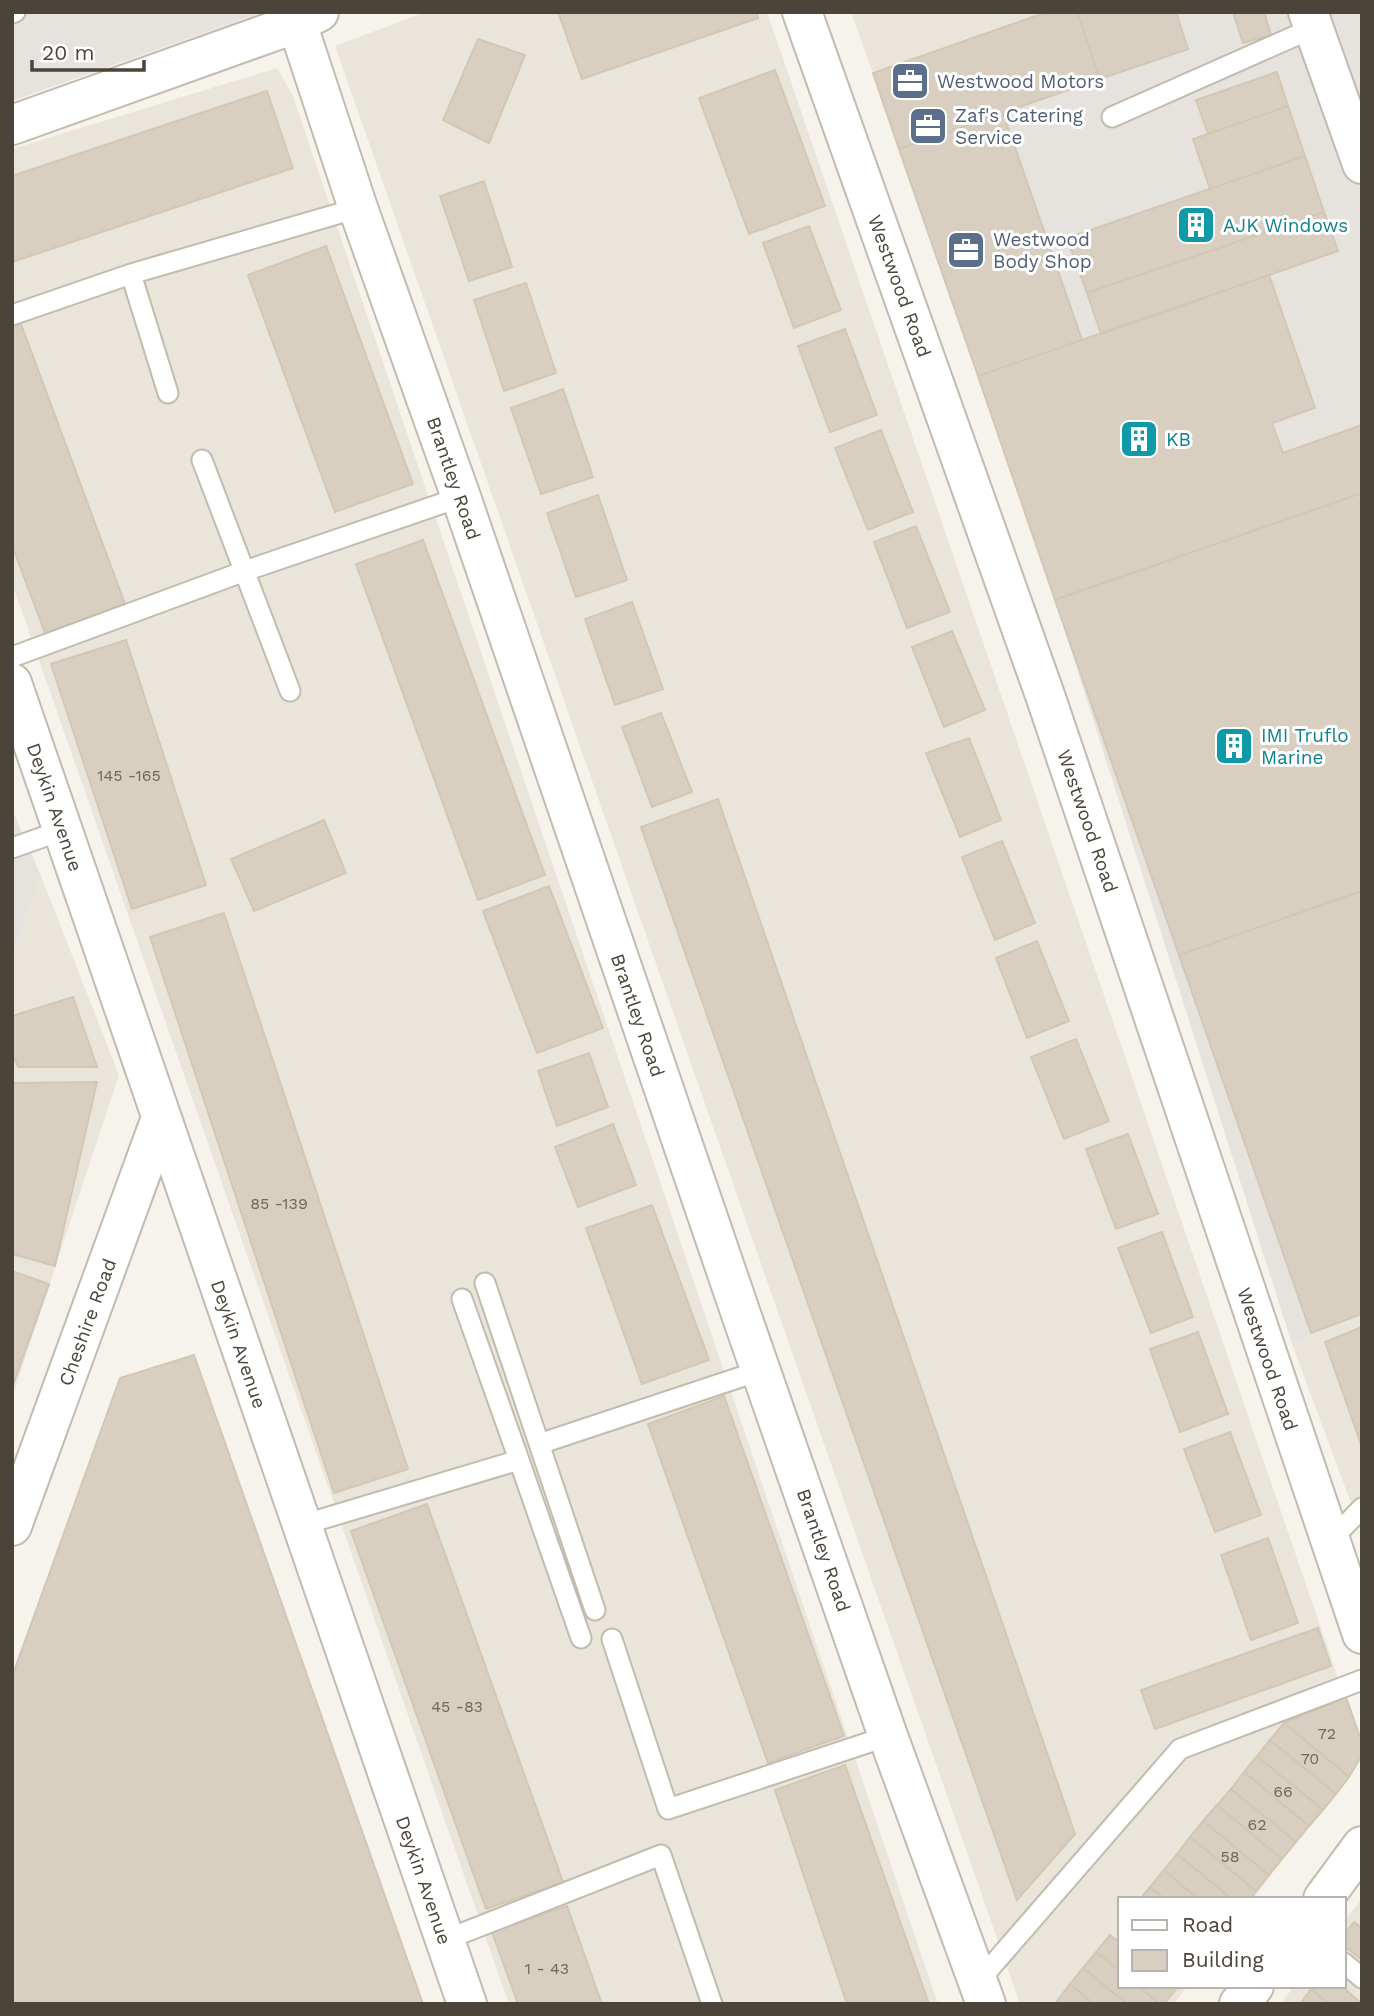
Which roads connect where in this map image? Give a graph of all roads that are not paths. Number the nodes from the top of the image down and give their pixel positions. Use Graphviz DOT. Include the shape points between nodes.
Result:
graph roads {
  1 [pos="802,12"];
  2 [pos="308,18"];
  3 [pos="1311,20"];
  4 [pos="1112,117"];
  5 [pos="12,125"];
  6 [pos="1362,164"];
  7 [pos="358,208"];
  8 [pos="131,274"];
  9 [pos="12,315"];
  10 [pos="168,393"];
  11 [pos="202,460"];
  12 [pos="461,497"];
  13 [pos="245,571"];
  14 [pos="12,657"];
  15 [pos="12,683"];
  16 [pos="290,691"];
  17 [pos="63,830"];
  18 [pos="12,848"];
  19 [pos="161,1118"];
  20 [pos="485,1283"];
  21 [pos="462,1299"];
  22 [pos="762,1370"];
  23 [pos="539,1444"];
  24 [pos="519,1460"];
  25 [pos="1362,1508"];
  26 [pos="302,1525"];
  27 [pos="12,1526"];
  28 [pos="1329,1541"];
  29 [pos="595,1610"];
  30 [pos="1362,1634"];
  31 [pos="581,1638"];
  32 [pos="612,1639"];
  33 [pos="1362,1680"];
  34 [pos="888,1736"];
  35 [pos="1362,1846"];
  36 [pos="1324,1897"];
  37 [pos="445,1940"];
  38 [pos="1346,1965"];
  39 [pos="1362,1978"];
  40 [pos="1252,1988"];
  41 [pos="982,1993"];
  42 [pos="467,2004"];
  43 [pos="712,2004"];
  44 [pos="1239,2004"];
  1 -- 28 [label="street, Westwood Road" via="1051,711"];
  2 -- 5 [label="street"];
  2 -- 7 [label="street, Brantley Road"];
  3 -- 4 [label="lane"];
  3 -- 6 [label="street"];
  7 -- 8 [label="lane"];
  7 -- 12 [label="street, Brantley Road"];
  8 -- 9 [label="lane"];
  8 -- 10 [label="lane"];
  11 -- 13 [label="lane"];
  12 -- 13 [label="lane"];
  12 -- 22 [label="street, Brantley Road"];
  13 -- 14 [label="lane"];
  13 -- 16 [label="lane"];
  15 -- 17 [label="street, Deykin Avenue"];
  17 -- 18 [label="lane"];
  17 -- 19 [label="street, Deykin Avenue"];
  19 -- 26 [label="street, Deykin Avenue"];
  19 -- 27 [label="street, Cheshire Road"];
  20 -- 23 [label="lane"];
  21 -- 24 [label="lane"];
  22 -- 23 [label="lane"];
  22 -- 34 [label="street, Brantley Road"];
  23 -- 29 [label="lane"];
  24 -- 26 [label="lane"];
  24 -- 31 [label="lane"];
  25 -- 28 [label="lane"];
  26 -- 37 [label="street, Deykin Avenue"];
  28 -- 30 [label="street, Westwood Road"];
  32 -- 34 [label="lane" via="668,1809"];
  33 -- 41 [label="lane" via="1180,1749"];
  34 -- 41 [label="street, Brantley Road"];
  35 -- 36 [label="street"];
  37 -- 42 [label="street, Deykin Avenue"];
  37 -- 43 [label="lane" via="661,1855"];
  38 -- 39 [label="lane"];
  40 -- 44 [label="street"];
}
